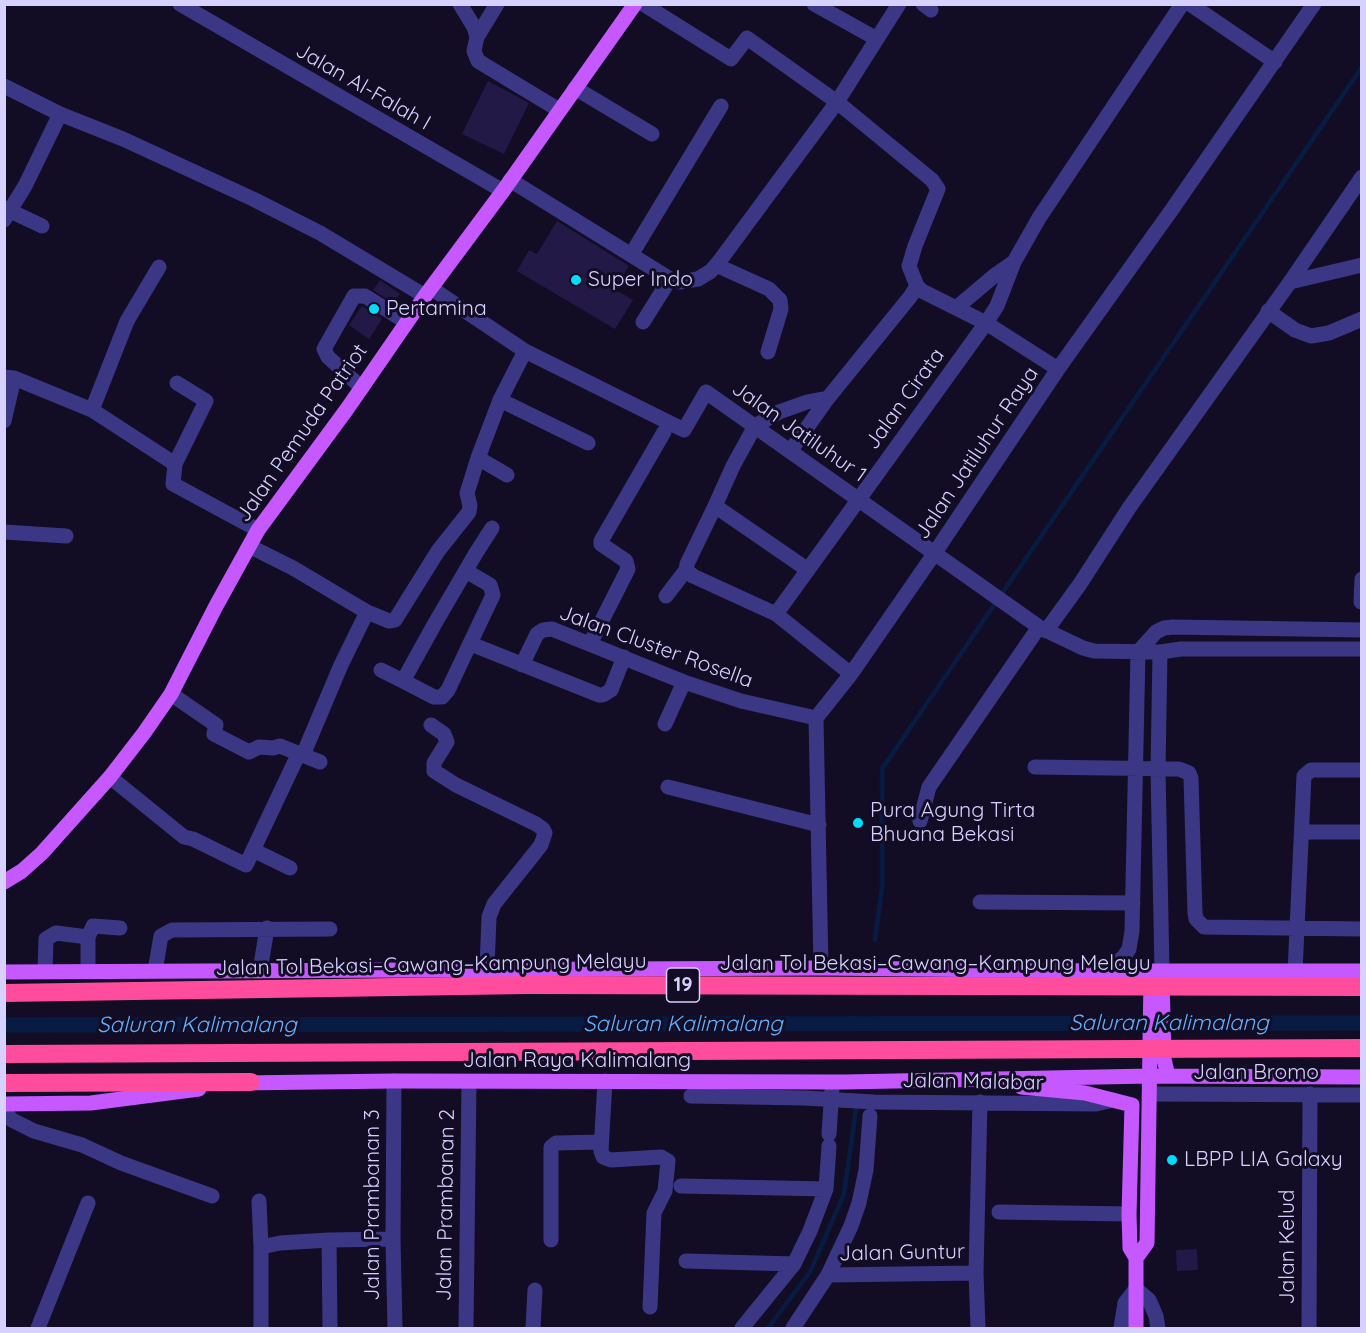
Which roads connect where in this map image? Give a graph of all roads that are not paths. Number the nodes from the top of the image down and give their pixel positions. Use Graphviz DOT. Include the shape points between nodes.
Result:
graph roads {
  1 [pos="180,4"];
  2 [pos="460,4"];
  3 [pos="497,4"];
  4 [pos="635,4"];
  5 [pos="643,4"];
  6 [pos="814,4"];
  7 [pos="899,4"];
  8 [pos="1182,4"];
  9 [pos="1190,4"];
  10 [pos="1314,4"];
  11 [pos="477,37"];
  12 [pos="877,39"];
  13 [pos="1275,62"];
  14 [pos="4,86"];
  15 [pos="575,88"];
  16 [pos="837,102"];
  17 [pos="721,106"];
  18 [pos="559,110"];
  19 [pos="60,114"];
  20 [pos="652,134"];
  21 [pos="1362,177"];
  22 [pos="507,186"];
  23 [pos="7,213"];
  24 [pos="42,226"];
  25 [pos="631,255"];
  26 [pos="1014,262"];
  27 [pos="716,265"];
  28 [pos="1362,265"];
  29 [pos="159,267"];
  30 [pos="670,279"];
  31 [pos="1290,282"];
  32 [pos="917,286"];
  33 [pos="428,292"];
  34 [pos="956,308"];
  35 [pos="1268,311"];
  36 [pos="1362,319"];
  37 [pos="406,322"];
  38 [pos="643,322"];
  39 [pos="986,323"];
  40 [pos="525,351"];
  41 [pos="768,352"];
  42 [pos="1058,369"];
  43 [pos="9,378"];
  44 [pos="177,383"];
  45 [pos="362,388"];
  46 [pos="828,398"];
  47 [pos="500,400"];
  48 [pos="92,410"];
  49 [pos="4,421"];
  50 [pos="755,426"];
  51 [pos="664,432"];
  52 [pos="588,443"];
  53 [pos="791,450"];
  54 [pos="478,458"];
  55 [pos="175,464"];
  56 [pos="507,474"];
  57 [pos="859,499"];
  58 [pos="715,506"];
  59 [pos="492,528"];
  60 [pos="258,530"];
  61 [pos="4,532"];
  62 [pos="66,536"];
  63 [pos="249,546"];
  64 [pos="934,554"];
  65 [pos="686,570"];
  66 [pos="808,570"];
  67 [pos="466,571"];
  68 [pos="1362,579"];
  69 [pos="666,596"];
  70 [pos="1361,602"];
  71 [pos="367,612"];
  72 [pos="776,614"];
  73 [pos="1042,629"];
  74 [pos="1360,630"];
  75 [pos="471,644"];
  76 [pos="590,644"];
  77 [pos="1360,649"];
  78 [pos="1137,652"];
  79 [pos="1160,652"];
  80 [pos="624,657"];
  81 [pos="522,665"];
  82 [pos="381,670"];
  83 [pos="851,674"];
  84 [pos="403,681"];
  85 [pos="684,682"];
  86 [pos="171,694"];
  87 [pos="816,718"];
  88 [pos="665,724"];
  89 [pos="431,725"];
  90 [pos="301,754"];
  91 [pos="320,762"];
  92 [pos="1035,767"];
  93 [pos="1136,769"];
  94 [pos="1158,770"];
  95 [pos="1362,770"];
  96 [pos="110,777"];
  97 [pos="668,788"];
  98 [pos="920,821"];
  99 [pos="819,825"];
  100 [pos="1302,832"];
  101 [pos="1362,832"];
  102 [pos="253,850"];
  103 [pos="290,868"];
  104 [pos="4,882"];
  105 [pos="980,902"];
  106 [pos="1133,903"];
  107 [pos="120,928"];
  108 [pos="267,928"];
  109 [pos="330,929"];
  110 [pos="1362,929"];
  111 [pos="1296,933"];
  112 [pos="88,937"];
  113 [pos="487,968"];
  114 [pos="821,968"];
  115 [pos="45,971"];
  116 [pos="88,971"];
  117 [pos="155,971"];
  118 [pos="260,971"];
  119 [pos="1101,971"];
  120 [pos="1156,971"];
  121 [pos="1362,971"];
  122 [pos="4,972"];
  123 [pos="1295,972"];
  124 [pos="1362,987"];
  125 [pos="4,993"];
  126 [pos="1157,1044"];
  127 [pos="1362,1048"];
  128 [pos="4,1054"];
  129 [pos="1151,1076"];
  130 [pos="1168,1076"];
  131 [pos="1362,1077"];
  132 [pos="956,1080"];
  133 [pos="394,1081"];
  134 [pos="251,1082"];
  135 [pos="469,1082"];
  136 [pos="832,1082"];
  137 [pos="4,1083"];
  138 [pos="993,1084"];
  139 [pos="605,1088"];
  140 [pos="1151,1094"];
  141 [pos="1310,1094"];
  142 [pos="1362,1095"];
  143 [pos="691,1096"];
  144 [pos="832,1099"];
  145 [pos="1113,1100"];
  146 [pos="986,1102"];
  147 [pos="4,1104"];
  148 [pos="4,1112"];
  149 [pos="870,1116"];
  150 [pos="601,1142"];
  151 [pos="681,1186"];
  152 [pos="825,1189"];
  153 [pos="212,1196"];
  154 [pos="259,1201"];
  155 [pos="88,1203"];
  156 [pos="999,1212"];
  157 [pos="1129,1214"];
  158 [pos="393,1239"];
  159 [pos="329,1240"];
  160 [pos="551,1240"];
  161 [pos="261,1247"];
  162 [pos="1136,1258"];
  163 [pos="686,1261"];
  164 [pos="794,1264"];
  165 [pos="976,1274"];
  166 [pos="828,1275"];
  167 [pos="1136,1289"];
  168 [pos="536,1290"];
  169 [pos="650,1307"];
  170 [pos="38,1329"];
  171 [pos="261,1329"];
  172 [pos="330,1329"];
  173 [pos="395,1329"];
  174 [pos="465,1329"];
  175 [pos="533,1329"];
  176 [pos="742,1329"];
  177 [pos="792,1329"];
  178 [pos="978,1329"];
  179 [pos="1120,1329"];
  180 [pos="1136,1329"];
  181 [pos="1158,1329"];
  182 [pos="1309,1329"];
  1 -- 22 [label="street, Jalan Al-Falah I"];
  2 -- 11 [label="street"];
  3 -- 11 [label="street"];
  4 -- 15 [label="main road, Jalan Pemuda Patriot"];
  5 -- 16 [label="street" via="731,59 747,38"];
  6 -- 12 [label="street"];
  7 -- 12 [label="street"];
  8 -- 26 [label="street" via="1039,218"];
  9 -- 13 [label="street"];
  10 -- 13 [label="street, Jalan Jatiluhur Raya"];
  11 -- 18 [label="street" via="474,51 478,61"];
  12 -- 16 [label="street"];
  13 -- 42 [label="street, Jalan Jatiluhur Raya"];
  14 -- 19 [label="street, Jalan Jatiluhur 1"];
  15 -- 18 [label="main road, Jalan Pemuda Patriot"];
  15 -- 20 [label="street"];
  16 -- 27 [label="street"];
  16 -- 32 [label="street" via="938,189 911,259 910,273"];
  17 -- 25 [label="street"];
  18 -- 22 [label="main road, Jalan Pemuda Patriot"];
  19 -- 23 [label="street"];
  19 -- 33 [label="street, Jalan Jatiluhur 1" via="253,199"];
  21 -- 31 [label="street"];
  22 -- 25 [label="street, Jalan Al-Falah I"];
  22 -- 33 [label="main road, Jalan Pemuda Patriot"];
  23 -- 24 [label="street"];
  25 -- 30 [label="street, Jalan Al-Falah I"];
  26 -- 34 [label="street"];
  26 -- 39 [label="street, Jalan Cirata" via="1003,295"];
  27 -- 30 [label="street" via="689,282"];
  27 -- 41 [label="street" via="769,289 780,300"];
  28 -- 31 [label="street"];
  29 -- 48 [label="street" via="127,321"];
  30 -- 38 [label="street"];
  31 -- 35 [label="street"];
  32 -- 34 [label="street"];
  32 -- 46 [label="street"];
  33 -- 37 [label="main road, Jalan Pemuda Patriot"];
  33 -- 40 [label="street, Jalan Jatiluhur 1"];
  34 -- 39 [label="street"];
  35 -- 36 [label="street" via="1311,336"];
  35 -- 73 [label="street" via="1080,584"];
  37 -- 45 [label="main road, Jalan Pemuda Patriot"];
  37 -- 45 [label="street" via="365,296 354,296 324,349"];
  39 -- 42 [label="street"];
  39 -- 57 [label="street, Jalan Cirata"];
  40 -- 47 [label="street"];
  40 -- 50 [label="street, Jalan Jatiluhur 1" via="684,430 706,392"];
  42 -- 64 [label="street, Jalan Jatiluhur Raya"];
  43 -- 48 [label="street"];
  43 -- 49 [label="street"];
  44 -- 55 [label="street" via="206,401"];
  45 -- 60 [label="main road, Jalan Pemuda Patriot"];
  46 -- 50 [label="street" via="779,412"];
  46 -- 53 [label="street"];
  47 -- 52 [label="street"];
  47 -- 54 [label="street"];
  48 -- 55 [label="street"];
  50 -- 53 [label="street, Jalan Jatiluhur 1"];
  50 -- 58 [label="street"];
  51 -- 76 [label="street" via="601,541 626,561 628,569"];
  53 -- 57 [label="street, Jalan Jatiluhur 1"];
  54 -- 56 [label="street"];
  54 -- 71 [label="street" via="467,493 469,512 438,551 395,620"];
  55 -- 60 [label="street" via="173,484"];
  57 -- 64 [label="street, Jalan Jatiluhur 1"];
  57 -- 66 [label="street, Jalan Cirata"];
  58 -- 65 [label="street"];
  58 -- 66 [label="street"];
  59 -- 67 [label="street"];
  60 -- 63 [label="main road, Jalan Pemuda Patriot"];
  61 -- 62 [label="street"];
  63 -- 71 [label="street"];
  63 -- 86 [label="main road, Jalan Pemuda Patriot"];
  64 -- 73 [label="street, Jalan Jatiluhur 1"];
  64 -- 83 [label="street, Jalan Jatiluhur Raya"];
  65 -- 69 [label="street"];
  65 -- 72 [label="street"];
  66 -- 72 [label="street, Jalan Cirata"];
  67 -- 75 [label="street" via="490,585 493,592"];
  67 -- 84 [label="street"];
  68 -- 70 [label="street"];
  71 -- 90 [label="street"];
  72 -- 83 [label="street"];
  73 -- 78 [label="street, Jalan Jatiluhur 1" via="1094,651"];
  73 -- 98 [label="street" via="929,788"];
  74 -- 77 [label="street"];
  74 -- 78 [label="street" via="1164,628"];
  75 -- 81 [label="street"];
  75 -- 84 [label="street" via="442,697 434,697"];
  76 -- 80 [label="street, Jalan Cluster Rosella"];
  76 -- 81 [label="street, Jalan Cluster Rosella" via="552,629 543,630 534,638"];
  77 -- 79 [label="street, Jalan Jatiluhur 1"];
  78 -- 79 [label="street, Jalan Jatiluhur 1"];
  78 -- 93 [label="street"];
  79 -- 94 [label="street"];
  80 -- 81 [label="street" via="613,687 603,695"];
  80 -- 85 [label="street, Jalan Cluster Rosella"];
  82 -- 84 [label="street"];
  83 -- 87 [label="street, Jalan Jatiluhur Raya"];
  85 -- 87 [label="street, Jalan Cluster Rosella" via="762,707"];
  85 -- 88 [label="street"];
  86 -- 90 [label="street" via="216,725 214,734 249,753 259,747 280,746"];
  86 -- 96 [label="main road, Jalan Pemuda Patriot"];
  87 -- 99 [label="street"];
  89 -- 113 [label="street" via="447,737 434,771 536,824 545,833 541,845 494,904 489,917"];
  90 -- 91 [label="street"];
  90 -- 102 [label="street"];
  92 -- 93 [label="street"];
  93 -- 94 [label="street"];
  93 -- 106 [label="street"];
  94 -- 111 [label="street" via="1179,769 1191,778 1195,913 1200,924 1210,928"];
  94 -- 120 [label="street"];
  95 -- 100 [label="street" via="1305,773"];
  96 -- 102 [label="street" via="184,837 246,865"];
  96 -- 104 [label="main road, Jalan Pemuda Patriot" via="42,853"];
  97 -- 99 [label="street"];
  99 -- 114 [label="street"];
  100 -- 101 [label="street"];
  100 -- 111 [label="street"];
  102 -- 103 [label="street"];
  105 -- 106 [label="street"];
  106 -- 119 [label="street" via="1129,949 1123,958"];
  107 -- 112 [label="street" via="93,926"];
  108 -- 109 [label="street"];
  108 -- 117 [label="street" via="166,932 161,936"];
  108 -- 118 [label="street"];
  110 -- 111 [label="street"];
  111 -- 123 [label="street"];
  112 -- 115 [label="street" via="56,933 46,939"];
  112 -- 116 [label="street"];
  113 -- 114 [label="main road"];
  113 -- 118 [label="main road"];
  114 -- 119 [label="main road"];
  115 -- 116 [label="main road"];
  115 -- 122 [label="main road"];
  116 -- 117 [label="main road"];
  117 -- 118 [label="main road"];
  119 -- 120 [label="main road"];
  120 -- 123 [label="main road"];
  120 -- 126 [label="main road"];
  121 -- 123 [label="main road"];
  124 -- 125 [label="highway, Jalan Tol Bekasi–Cawang–Kampung Melayu / 19, bridge" via="528,985"];
  126 -- 129 [label="main road"];
  126 -- 130 [label="main road"];
  127 -- 128 [label="highway, bridge"];
  129 -- 130 [label="main road, Jalan Raya Kalimalang"];
  129 -- 132 [label="main road, Jalan Raya Kalimalang"];
  129 -- 140 [label="main road"];
  130 -- 131 [label="main road, Jalan Raya Kalimalang"];
  132 -- 136 [label="main road, Jalan Raya Kalimalang"];
  132 -- 138 [label="main road"];
  133 -- 134 [label="main road, Jalan Raya Kalimalang"];
  133 -- 135 [label="main road, Jalan Raya Kalimalang"];
  133 -- 158 [label="street, Jalan Prambanan 3"];
  134 -- 137 [label="highway"];
  134 -- 147 [label="main road, Jalan Raya Kalimalang" via="91,1103"];
  135 -- 139 [label="main road, Jalan Raya Kalimalang"];
  135 -- 174 [label="street, Jalan Prambanan 2"];
  136 -- 139 [label="main road, Jalan Raya Kalimalang"];
  136 -- 144 [label="street"];
  138 -- 145 [label="main road"];
  138 -- 146 [label="street"];
  139 -- 150 [label="street"];
  140 -- 141 [label="street, Jalan Bromo"];
  140 -- 162 [label="main road" via="1147,1243"];
  141 -- 142 [label="street, Jalan Bromo"];
  141 -- 182 [label="street, Jalan Kelud"];
  143 -- 144 [label="street, Jalan Malabar"];
  144 -- 146 [label="street, Jalan Malabar"];
  144 -- 152 [label="street"];
  145 -- 146 [label="street, Jalan Malabar" via="1095,1104"];
  145 -- 157 [label="main road" via="1132,1105"];
  146 -- 165 [label="street"];
  148 -- 153 [label="street" via="34,1131 82,1145"];
  149 -- 166 [label="street" via="859,1203"];
  150 -- 160 [label="street" via="556,1143 551,1147"];
  150 -- 169 [label="street" via="606,1159 661,1157 668,1161 665,1191 654,1213"];
  151 -- 152 [label="street"];
  152 -- 164 [label="street"];
  154 -- 161 [label="street"];
  155 -- 170 [label="street"];
  156 -- 157 [label="street"];
  157 -- 162 [label="main road" via="1130,1248"];
  158 -- 159 [label="street"];
  158 -- 173 [label="street, Jalan Prambanan 3"];
  159 -- 161 [label="street"];
  159 -- 172 [label="street"];
  161 -- 171 [label="street"];
  162 -- 167 [label="main road"];
  163 -- 164 [label="street"];
  164 -- 176 [label="street"];
  165 -- 166 [label="street, Jalan Guntur"];
  165 -- 178 [label="street"];
  166 -- 177 [label="street"];
  167 -- 179 [label="street" via="1125,1303"];
  167 -- 180 [label="main road"];
  167 -- 181 [label="street" via="1154,1308"];
  168 -- 175 [label="street"];
}
